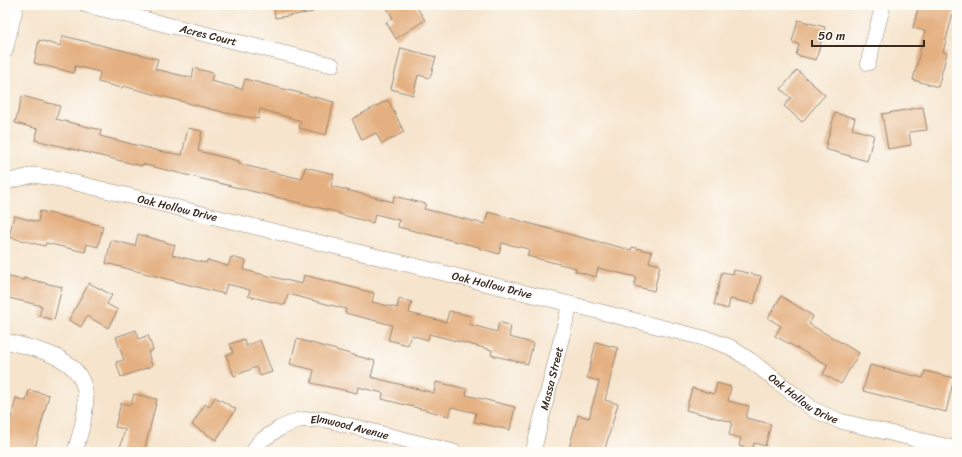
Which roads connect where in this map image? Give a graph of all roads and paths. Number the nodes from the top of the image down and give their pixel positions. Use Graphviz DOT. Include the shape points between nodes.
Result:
graph roads {
  1 [pos="16,5"];
  2 [pos="86,5"];
  3 [pos="883,5"];
  4 [pos="5,51"];
  5 [pos="868,63"];
  6 [pos="332,65"];
  7 [pos="5,180"];
  8 [pos="570,304"];
  9 [pos="5,342"];
  10 [pos="957,449"];
  11 [pos="75,452"];
  12 [pos="253,452"];
  13 [pos="454,452"];
  14 [pos="533,452"];
  1 -- 4 [label="street"];
  2 -- 6 [label="street, Acres Court"];
  3 -- 5 [label="street"];
  7 -- 8 [label="street, Oak Hollow Drive" via="34,175 60,179"];
  8 -- 10 [label="street, Oak Hollow Drive" via="730,347 814,410 840,420"];
  8 -- 14 [label="street, Massa Street"];
  9 -- 11 [label="street" via="45,352 68,362 81,378 86,392 84,417"];
  12 -- 13 [label="street, Elmwood Avenue" via="259,442 280,428 299,420 323,419"];
}
